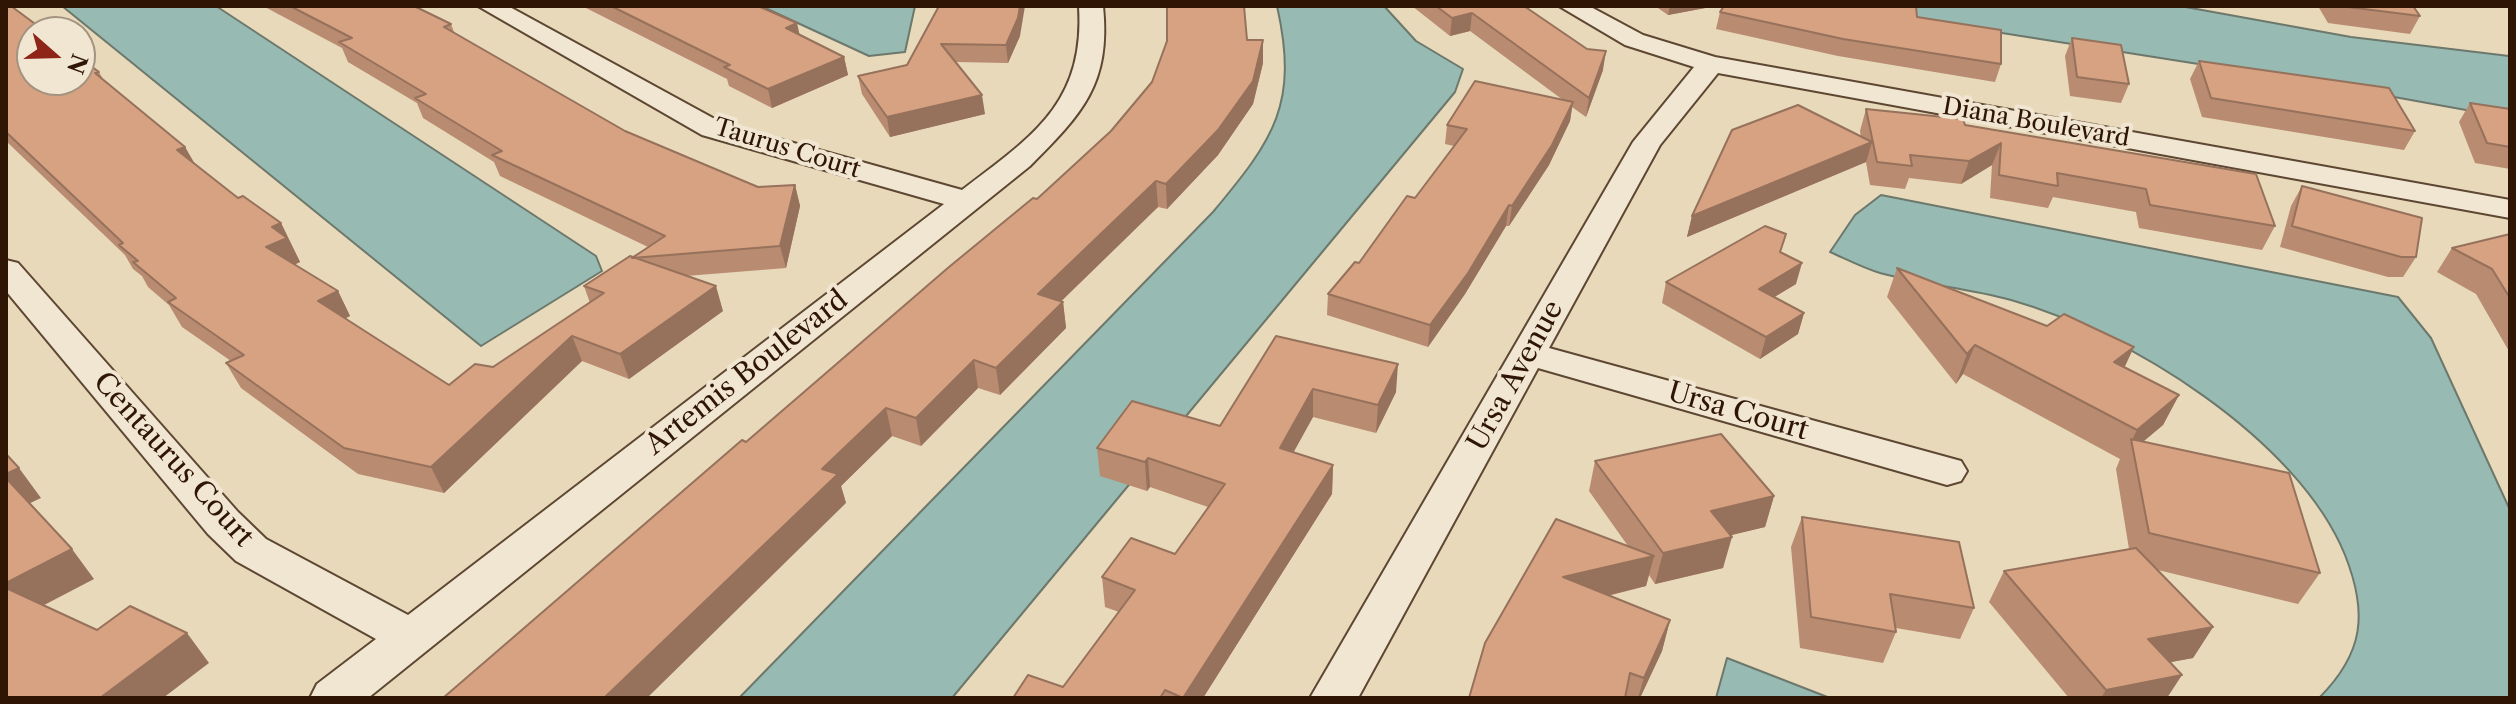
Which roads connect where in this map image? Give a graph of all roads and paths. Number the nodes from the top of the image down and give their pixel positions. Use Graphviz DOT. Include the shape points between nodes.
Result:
graph roads {
  1 [pos="490,6"];
  2 [pos="1091,6"];
  3 [pos="1571,6"];
  4 [pos="1711,64"];
  5 [pos="966,201"];
  6 [pos="2510,209"];
  7 [pos="6,270"];
  8 [pos="1529,354"];
  9 [pos="1947,471"];
  10 [pos="410,637"];
  11 [pos="334,698"];
  12 [pos="1334,698"];
  1 -- 5 [label="street, Taurus Court" via="712,129"];
  2 -- 5 [label="street, Artemis Boulevard" via="1094,60 1072,105 1020,160"];
  3 -- 4 [label="street, Diana Boulevard" via="1634,40"];
  4 -- 6 [label="street, Diana Boulevard"];
  4 -- 8 [label="street, Ursa Avenue" via="1647,142"];
  5 -- 10 [label="street, Artemis Boulevard"];
  7 -- 10 [label="street, Centaurus Court" via="251,550"];
  8 -- 9 [label="street, Ursa Court"];
  8 -- 12 [label="street, Ursa Avenue"];
  10 -- 11 [label="street, Artemis Boulevard"];
}
